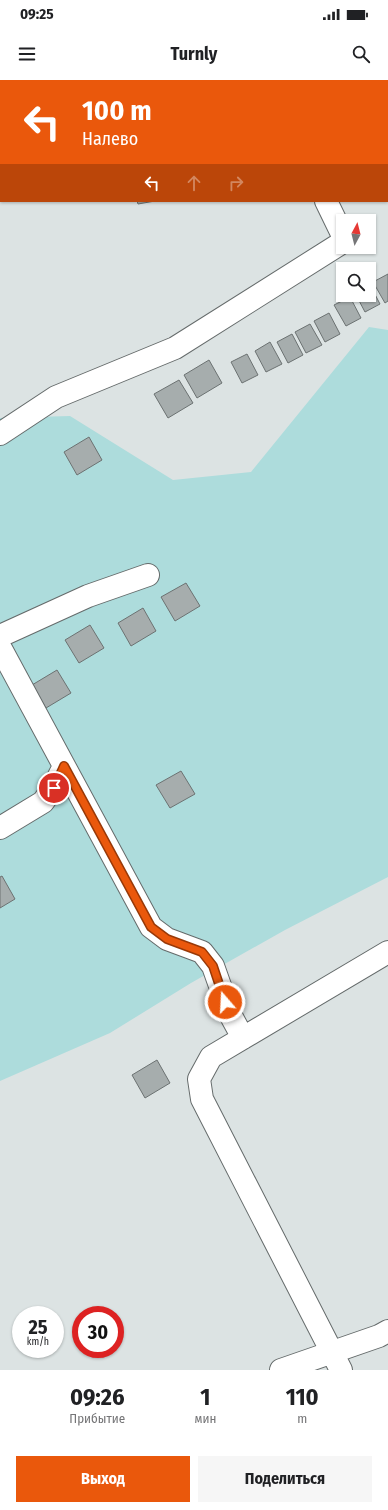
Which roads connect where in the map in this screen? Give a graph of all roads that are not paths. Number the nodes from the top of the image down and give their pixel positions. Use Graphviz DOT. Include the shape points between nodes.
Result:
graph roads {
  1 [pos="326,202"];
  2 [pos="336,222"];
  3 [pos="336,246"];
  4 [pos="0,434"];
  5 [pos="148,575"];
  6 [pos="0,636"];
  7 [pos="0,647"];
  8 [pos="64,766"];
  9 [pos="0,828"];
  10 [pos="388,952"];
  11 [pos="243,1038"];
  12 [pos="388,1331"];
  13 [pos="337,1361"];
  14 [pos="281,1370"];
  1 -- 2 [label="street"];
  3 -- 4 [label="street" via="175,348 56,397"];
  5 -- 6 [label="street" via="88,596"];
  7 -- 8 [label="street"];
  8 -- 9 [label="street" via="54,788 43,802"];
  8 -- 11 [label="street" via="151,927 167,939 202,952 213,966 230,1014"];
  10 -- 11 [label="street"];
  11 -- 13 [label="street" via="211,1057 199,1079 202,1099"];
  12 -- 13 [label="street"];
  13 -- 14 [label="street"];
}
